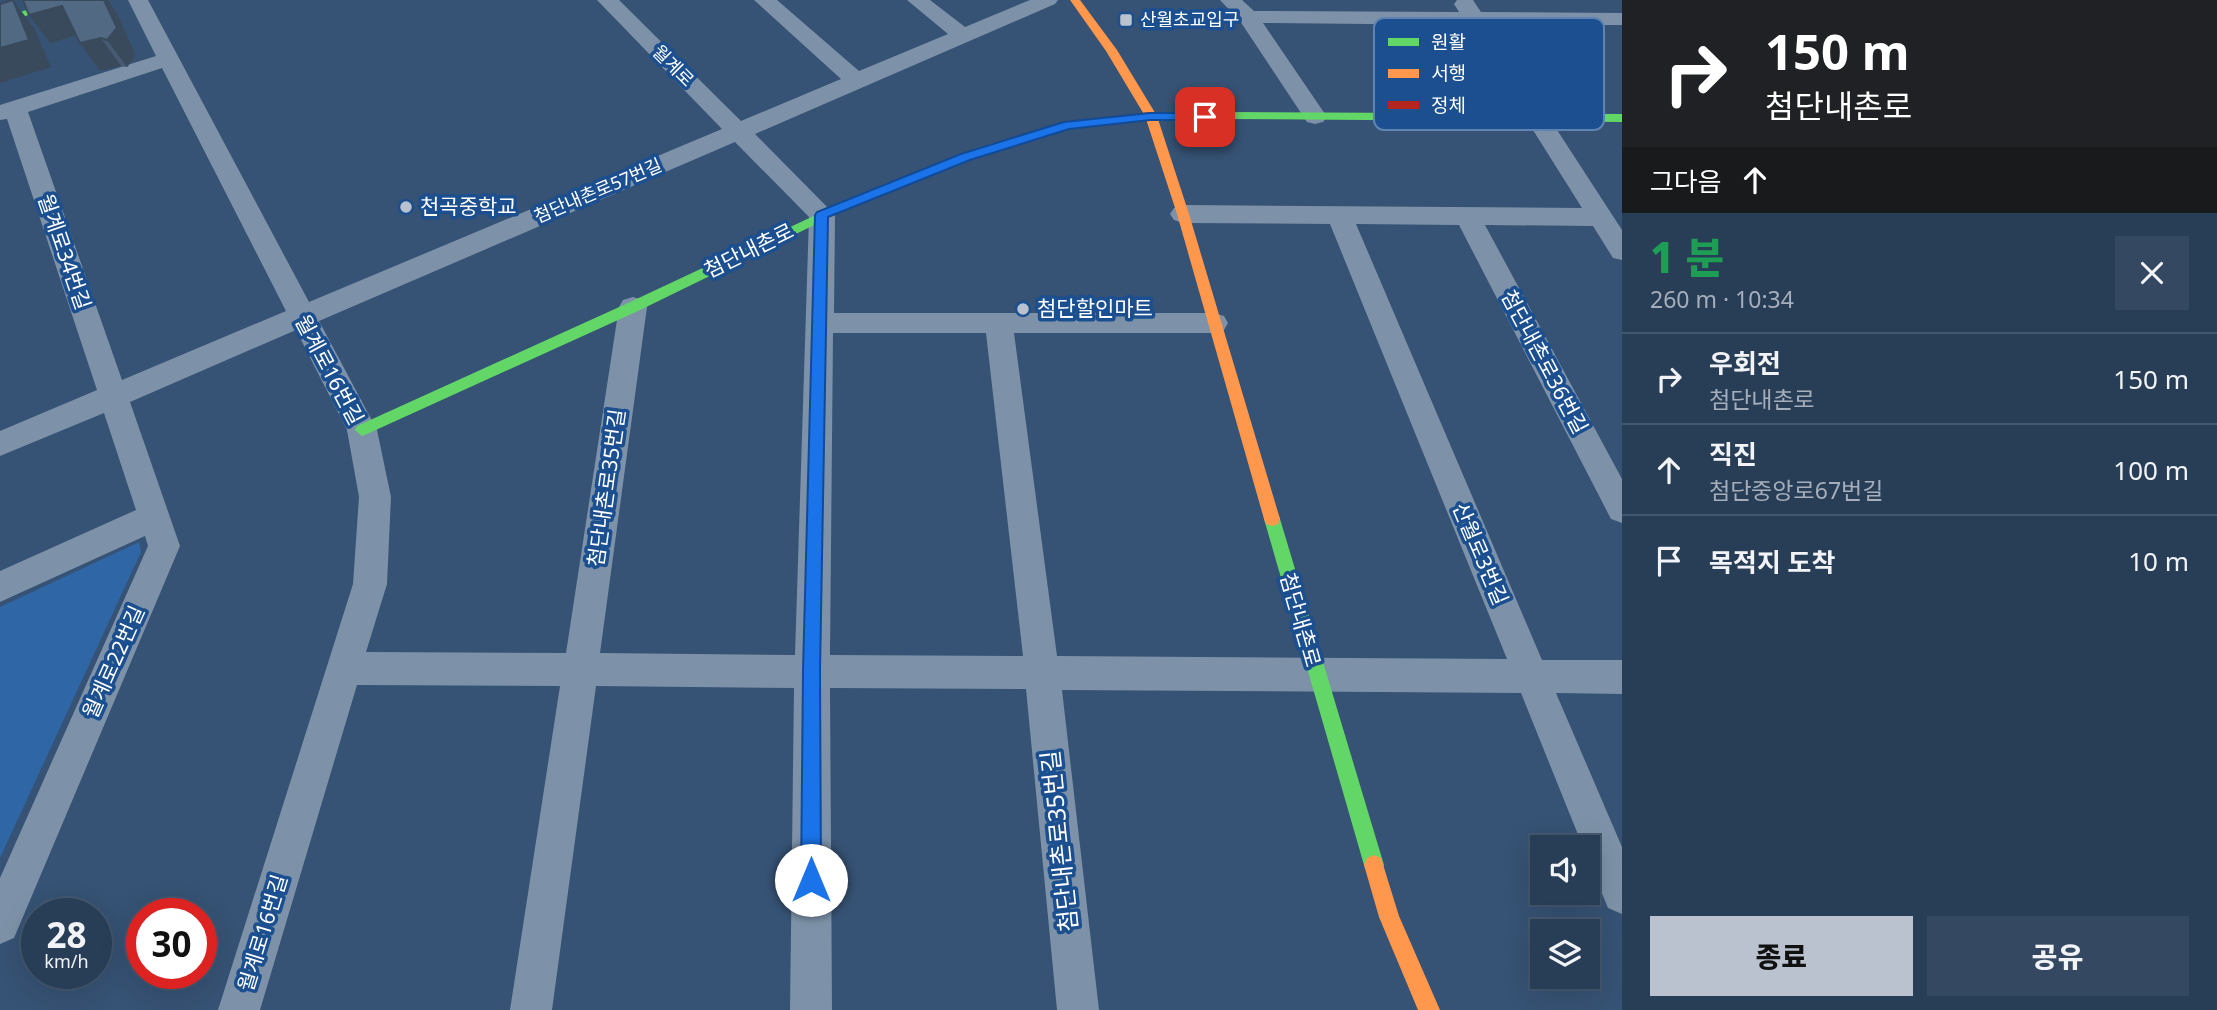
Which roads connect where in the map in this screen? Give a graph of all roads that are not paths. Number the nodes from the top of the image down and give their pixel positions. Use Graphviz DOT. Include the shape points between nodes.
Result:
graph roads {
  1 [pos="71,0"];
  2 [pos="138,0"];
  3 [pos="607,0"];
  4 [pos="764,0"];
  5 [pos="917,0"];
  6 [pos="1048,0"];
  7 [pos="1075,0"];
  8 [pos="1230,0"];
  9 [pos="1581,0"];
  10 [pos="1468,9"];
  11 [pos="1248,17"];
  12 [pos="1594,18"];
  13 [pos="1604,18"];
  14 [pos="1622,19"];
  15 [pos="0,21"];
  16 [pos="963,36"];
  17 [pos="169,59"];
  18 [pos="857,81"];
  19 [pos="8,111"];
  20 [pos="1150,116"];
  21 [pos="1315,117"];
  22 [pos="1374,117"];
  23 [pos="1604,118"];
  24 [pos="1622,118"];
  25 [pos="1545,130"];
  26 [pos="738,131"];
  27 [pos="1182,214"];
  28 [pos="822,215"];
  29 [pos="1339,215"];
  30 [pos="1467,216"];
  31 [pos="1601,217"];
  32 [pos="1622,251"];
  33 [pos="633,307"];
  34 [pos="301,316"];
  35 [pos="999,322"];
  36 [pos="820,323"];
  37 [pos="1214,323"];
  38 [pos="113,396"];
  39 [pos="362,430"];
  40 [pos="0,444"];
  41 [pos="1622,509"];
  42 [pos="154,516"];
  43 [pos="0,587"];
  44 [pos="345,668"];
  45 [pos="580,669"];
  46 [pos="812,671"];
  47 [pos="1042,672"];
  48 [pos="1316,674"];
  49 [pos="1531,676"];
  50 [pos="1622,677"];
  51 [pos="1622,894"];
  52 [pos="1389,917"];
  53 [pos="0,924"];
  54 [pos="1398,983"];
  55 [pos="239,1010"];
  56 [pos="531,1010"];
  57 [pos="811,1010"];
  58 [pos="1078,1010"];
  59 [pos="1429,1010"];
  1 -- 15 [label="street"];
  2 -- 17 [label="street, 월계로16번길"];
  3 -- 26 [label="street, 월계로"];
  4 -- 18 [label="street"];
  5 -- 16 [label="street"];
  6 -- 16 [label="street, 첨단내촌로57번길"];
  7 -- 20 [label="street, 첨단내촌로"];
  8 -- 11 [label="street"];
  9 -- 12 [label="street"];
  10 -- 11 [label="street"];
  10 -- 12 [label="street"];
  11 -- 21 [label="street"];
  13 -- 14 [label="street"];
  16 -- 18 [label="street, 첨단내촌로57번길"];
  17 -- 19 [label="street"];
  17 -- 34 [label="street, 월계로16번길"];
  18 -- 26 [label="street, 첨단내촌로57번길"];
  19 -- 38 [label="street, 월계로34번길"];
  20 -- 21 [label="street"];
  20 -- 27 [label="street, 첨단내촌로"];
  20 -- 28 [label="street, 첨단내촌로" via="1068,125 966,157"];
  21 -- 22 [label="street"];
  23 -- 24 [label="street"];
  25 -- 31 [label="street"];
  26 -- 28 [label="street, 월계로"];
  26 -- 34 [label="street, 첨단내촌로57번길"];
  27 -- 29 [label="street"];
  27 -- 37 [label="street, 첨단내촌로"];
  28 -- 33 [label="street, 첨단내촌로"];
  28 -- 36 [label="street"];
  29 -- 30 [label="street"];
  29 -- 49 [label="street, 산월로3번길"];
  30 -- 31 [label="street"];
  30 -- 41 [label="street, 첨단내촌로36번길"];
  31 -- 32 [label="street"];
  33 -- 39 [label="street, 첨단내촌로"];
  33 -- 45 [label="street, 첨단내촌로35번길"];
  34 -- 38 [label="street"];
  34 -- 39 [label="street, 월계로16번길"];
  35 -- 36 [label="street"];
  35 -- 37 [label="street"];
  35 -- 47 [label="street, 첨단내촌로35번길"];
  36 -- 46 [label="street"];
  37 -- 48 [label="street, 첨단내촌로"];
  38 -- 40 [label="street"];
  38 -- 42 [label="street, 월계로22번길"];
  39 -- 44 [label="street, 월계로16번길" via="375,497 370,584"];
  42 -- 43 [label="street"];
  42 -- 53 [label="street, 월계로22번길" via="164,546"];
  44 -- 45 [label="street"];
  44 -- 55 [label="street, 월계로16번길"];
  45 -- 46 [label="street"];
  45 -- 56 [label="street, 첨단내촌로35번길"];
  46 -- 47 [label="street"];
  46 -- 57 [label="street"];
  47 -- 48 [label="street"];
  47 -- 58 [label="street, 첨단내촌로35번길"];
  48 -- 49 [label="street"];
  48 -- 52 [label="street, 첨단내촌로"];
  49 -- 50 [label="street"];
  49 -- 51 [label="street, 산월로3번길"];
  52 -- 54 [label="street"];
  52 -- 59 [label="street"];
}
